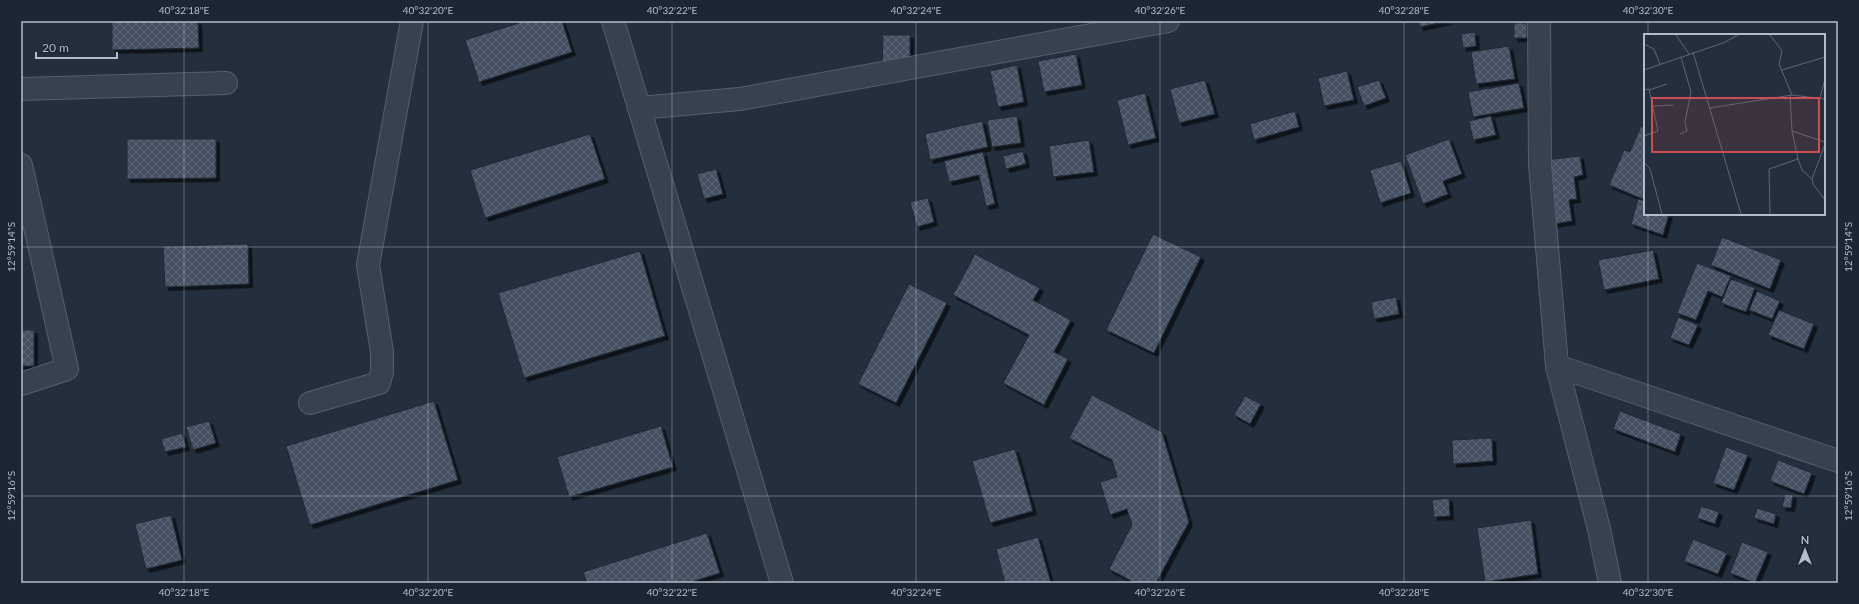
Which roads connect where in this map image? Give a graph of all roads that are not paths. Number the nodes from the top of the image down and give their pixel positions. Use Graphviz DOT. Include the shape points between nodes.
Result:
graph roads {
  1 [pos="412,21"];
  2 [pos="613,21"];
  3 [pos="1168,21"];
  4 [pos="1539,21"];
  5 [pos="226,83"];
  6 [pos="21,89"];
  7 [pos="639,108"];
  8 [pos="21,165"];
  9 [pos="1557,366"];
  10 [pos="21,384"];
  11 [pos="310,403"];
  12 [pos="1838,460"];
  13 [pos="782,583"];
  14 [pos="1610,583"];
  1 -- 11 [label="street" via="368,265 382,352 382,372 379,383"];
  2 -- 7 [label="street"];
  3 -- 7 [label="street" via="740,99"];
  4 -- 9 [label="street" via="1540,164"];
  5 -- 6 [label="street"];
  7 -- 13 [label="street"];
  8 -- 10 [label="street" via="67,369"];
  9 -- 12 [label="street"];
  9 -- 14 [label="street"];
}
